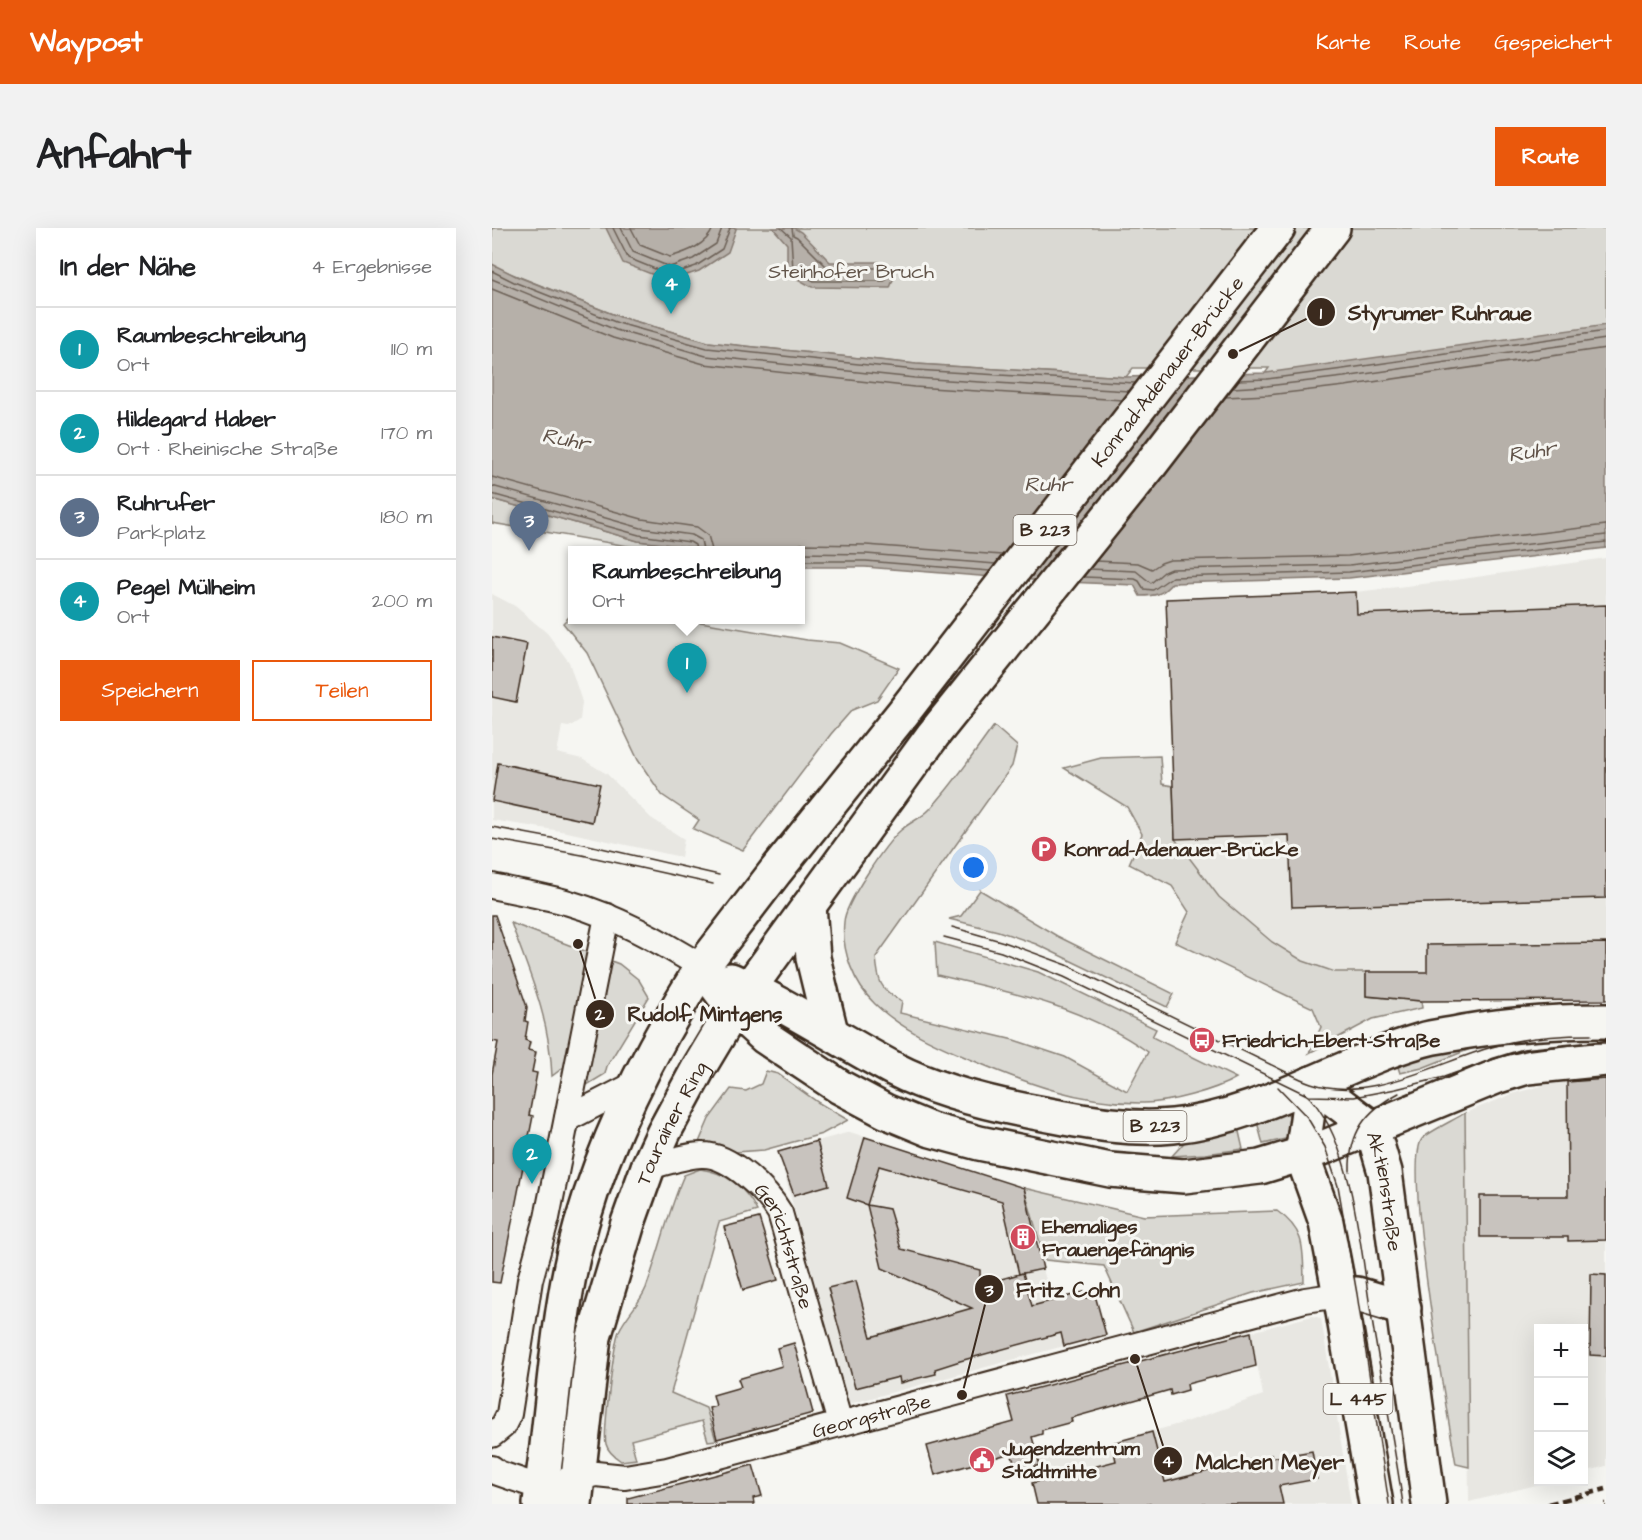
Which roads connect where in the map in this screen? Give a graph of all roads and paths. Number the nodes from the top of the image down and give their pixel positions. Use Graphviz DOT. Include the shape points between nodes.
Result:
graph roads {
  1 [pos="1278,228"];
  2 [pos="1334,228"];
  3 [pos="492,886"];
  4 [pos="809,906"];
  5 [pos="607,916"];
  6 [pos="702,968"];
  7 [pos="742,999"];
  8 [pos="1606,1021"];
  9 [pos="831,1032"];
  10 [pos="1606,1059"];
  11 [pos="1312,1083"];
  12 [pos="635,1084"];
  13 [pos="567,1119"];
  14 [pos="1372,1128"];
  15 [pos="1302,1155"];
  16 [pos="648,1167"];
  17 [pos="1340,1295"];
  18 [pos="1404,1308"];
  19 [pos="840,1424"];
  20 [pos="492,1435"];
  21 [pos="494,1473"];
  22 [pos="560,1495"];
  23 [pos="1376,1504"];
  24 [pos="1429,1504"];
  1 -- 6 [label="main road, Konrad-Adenauer-Brücke / B 223"];
  2 -- 4 [label="main road, Tourainer Ring / B 223" via="933,735"];
  3 -- 5 [label="street"];
  4 -- 7 [label="main road, Tourainer Ring / B 223"];
  4 -- 9 [label="main road" via="813,958"];
  5 -- 6 [label="street" via="653,937"];
  5 -- 13 [label="street"];
  6 -- 7 [label="main road"];
  6 -- 12 [label="main road"];
  7 -- 9 [label="main road"];
  7 -- 15 [label="main road" via="765,1036 840,1086 931,1130 1110,1170 1184,1176 1260,1167"];
  7 -- 16 [label="main road, Tourainer Ring" via="692,1080"];
  8 -- 11 [label="main road, B 223" via="1504,1025 1424,1039"];
  9 -- 11 [label="main road, B 223" via="896,1070 962,1095 994,1105 1119,1126 1173,1126 1215,1118"];
  10 -- 14 [label="main road" via="1527,1068 1498,1076"];
  11 -- 14 [label="main road, Aktienstraße"];
  11 -- 15 [label="main road, L 445"];
  12 -- 13 [label="street"];
  12 -- 22 [label="main road" via="598,1175 574,1252 556,1354"];
  13 -- 20 [label="street" via="530,1280 509,1414"];
  14 -- 15 [label="main road"];
  14 -- 18 [label="main road, Aktienstraße / L 445" via="1385,1172"];
  15 -- 17 [label="main road, L 445" via="1326,1222"];
  16 -- 19 [label="street, Gerichtstraße" via="694,1156 712,1156 741,1171 772,1200 780,1213"];
  16 -- 22 [label="main road, Tourainer Ring" via="594,1337"];
  17 -- 18 [label="main road" via="1357,1294"];
  17 -- 19 [label="street, Georgstraße" via="1305,1300"];
  17 -- 23 [label="main road, L 445"];
  18 -- 24 [label="main road, Aktienstraße / L 445"];
  19 -- 22 [label="street, Georgstraße" via="667,1470 625,1477 596,1474"];
  21 -- 22 [label="street"];
}
